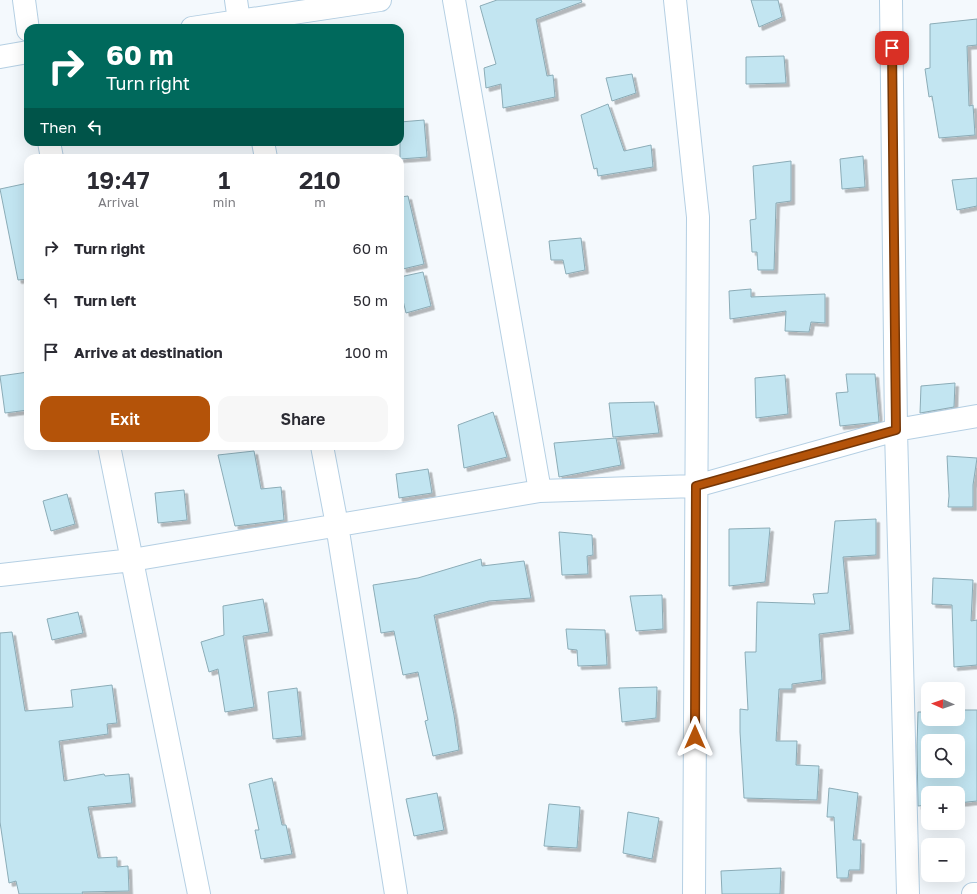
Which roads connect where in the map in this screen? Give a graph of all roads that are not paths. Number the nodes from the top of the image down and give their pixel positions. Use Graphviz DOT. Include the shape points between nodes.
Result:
graph roads {
  1 [pos="24,0"];
  2 [pos="236,0"];
  3 [pos="380,0"];
  4 [pos="454,0"];
  5 [pos="675,0"];
  6 [pos="891,0"];
  7 [pos="27,24"];
  8 [pos="240,24"];
  9 [pos="246,24"];
  10 [pos="24,53"];
  11 [pos="0,57"];
  12 [pos="977,416"];
  13 [pos="896,430"];
  14 [pos="110,450"];
  15 [pos="323,450"];
  16 [pos="696,486"];
  17 [pos="540,491"];
  18 [pos="337,525"];
  19 [pos="132,560"];
  20 [pos="0,575"];
  21 [pos="199,894"];
  22 [pos="396,894"];
  23 [pos="694,894"];
  24 [pos="908,894"];
  25 [pos="973,894"];
  26 [pos="977,894"];
  1 -- 7 [label="street"];
  2 -- 8 [label="street"];
  3 -- 9 [label="street"];
  4 -- 17 [label="street"];
  5 -- 16 [label="street" via="698,217"];
  6 -- 13 [label="street"];
  10 -- 11 [label="street"];
  12 -- 13 [label="street"];
  13 -- 16 [label="street"];
  13 -- 24 [label="street"];
  14 -- 19 [label="street"];
  15 -- 18 [label="street"];
  16 -- 17 [label="street"];
  16 -- 23 [label="street"];
  17 -- 18 [label="street"];
  18 -- 19 [label="street"];
  18 -- 22 [label="street"];
  19 -- 20 [label="street"];
  19 -- 21 [label="street"];
  25 -- 26 [label="street"];
}
